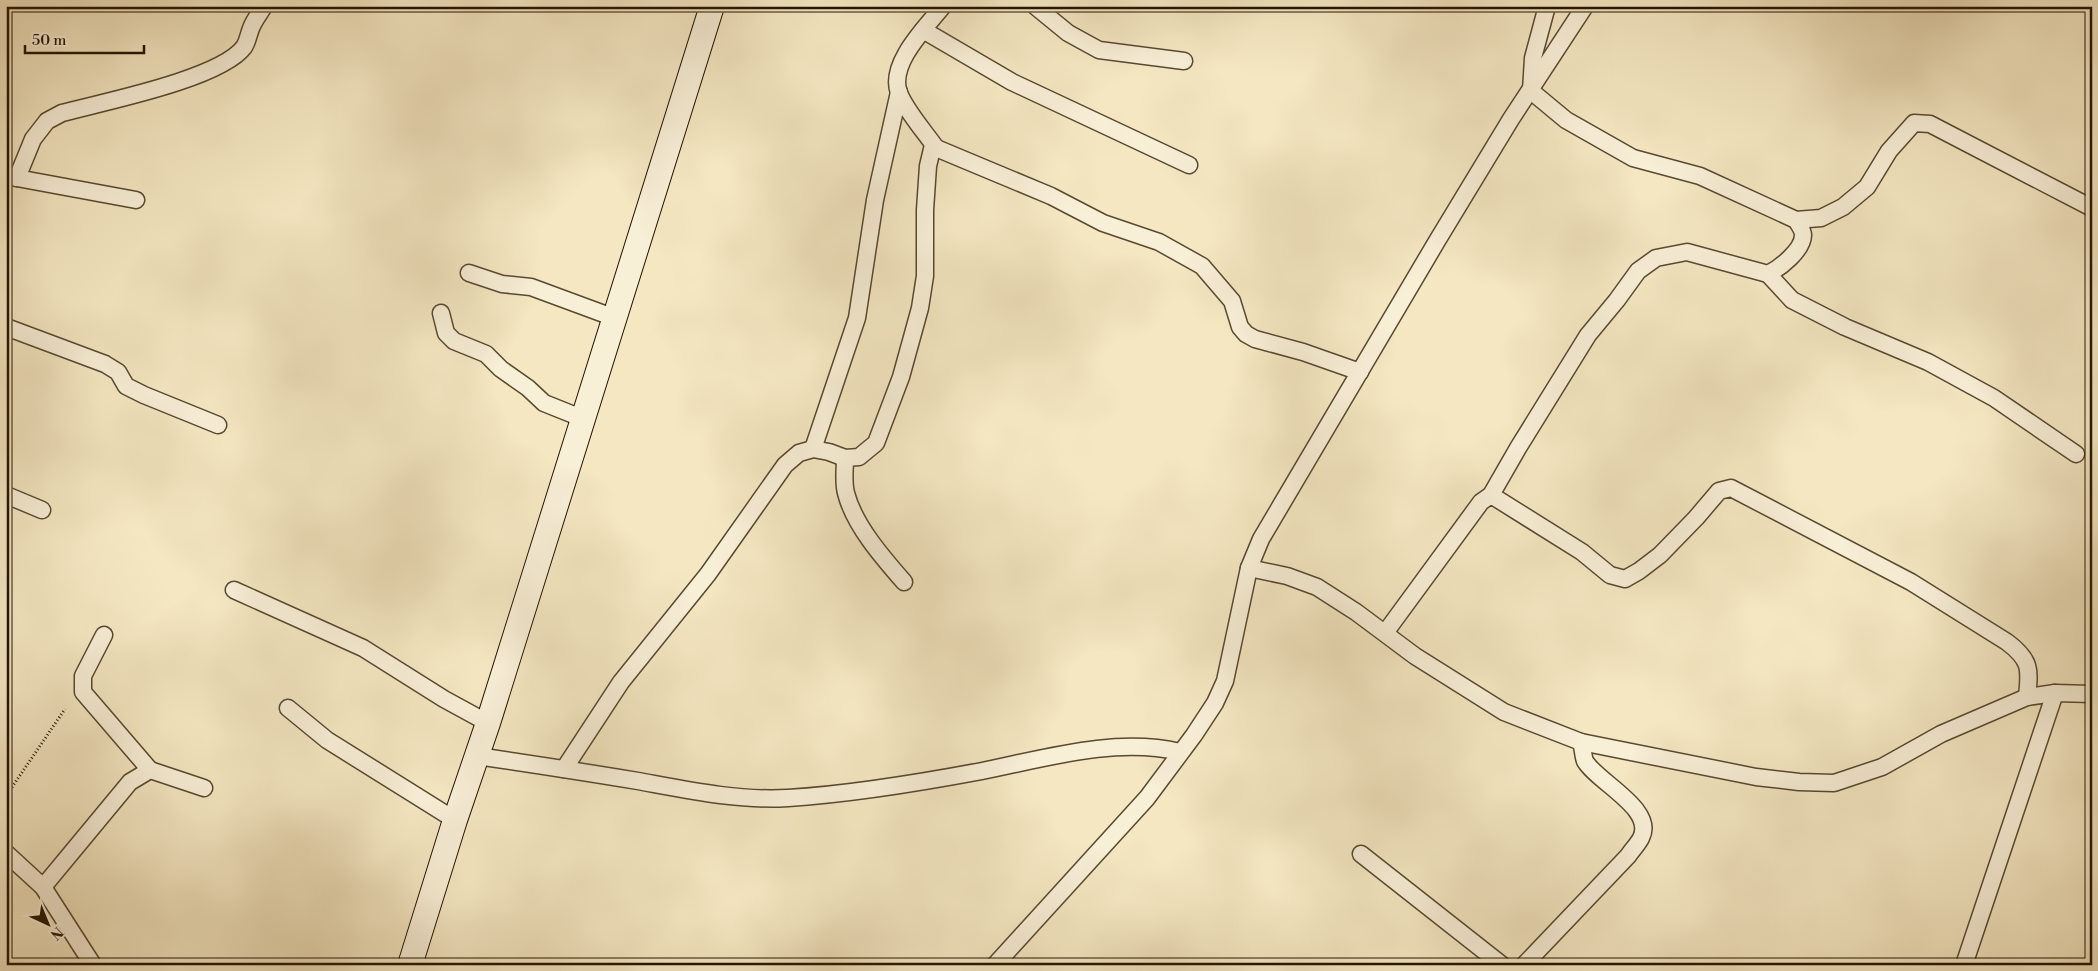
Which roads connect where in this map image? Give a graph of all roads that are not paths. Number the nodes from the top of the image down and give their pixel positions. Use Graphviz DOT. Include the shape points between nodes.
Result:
graph roads {
  1 [pos="264,6"];
  2 [pos="712,6"];
  3 [pos="943,6"];
  4 [pos="1035,6"];
  5 [pos="1547,6"];
  6 [pos="1585,6"];
  7 [pos="923,30"];
  8 [pos="1184,61"];
  9 [pos="1531,91"];
  10 [pos="899,92"];
  11 [pos="936,148"];
  12 [pos="1189,165"];
  13 [pos="11,176"];
  14 [pos="136,200"];
  15 [pos="2092,208"];
  16 [pos="1796,220"];
  17 [pos="470,273"];
  18 [pos="1768,274"];
  19 [pos="441,313"];
  20 [pos="615,318"];
  21 [pos="6,327"];
  22 [pos="1360,372"];
  23 [pos="584,419"];
  24 [pos="218,425"];
  25 [pos="812,449"];
  26 [pos="2076,454"];
  27 [pos="845,458"];
  28 [pos="6,495"];
  29 [pos="1491,495"];
  30 [pos="42,510"];
  31 [pos="1248,568"];
  32 [pos="904,582"];
  33 [pos="234,590"];
  34 [pos="1384,633"];
  35 [pos="104,635"];
  36 [pos="2055,693"];
  37 [pos="2092,694"];
  38 [pos="2027,697"];
  39 [pos="288,708"];
  40 [pos="488,723"];
  41 [pos="1582,742"];
  42 [pos="1180,752"];
  43 [pos="477,756"];
  44 [pos="564,768"];
  45 [pos="150,770"];
  46 [pos="204,788"];
  47 [pos="455,820"];
  48 [pos="6,853"];
  49 [pos="1361,854"];
  50 [pos="43,887"];
  51 [pos="92,965"];
  52 [pos="410,965"];
  53 [pos="995,965"];
  54 [pos="1502,965"];
  55 [pos="1524,965"];
  56 [pos="1964,965"];
  1 -- 13 [label="street" via="245,46 235,56 209,70 179,82 62,113 46,121"];
  2 -- 20 [label="main road"];
  3 -- 7 [label="street"];
  4 -- 8 [label="street" via="1068,34 1099,50"];
  5 -- 9 [label="street" via="1533,58"];
  6 -- 9 [label="street"];
  7 -- 10 [label="street" via="901,61"];
  7 -- 12 [label="street" via="1012,82"];
  9 -- 16 [label="street" via="1566,120 1633,158 1700,176"];
  9 -- 22 [label="street" via="1511,119"];
  10 -- 11 [label="street"];
  10 -- 25 [label="street" via="875,200 856,318"];
  11 -- 22 [label="street" via="1052,196 1103,223 1159,242 1202,266 1232,301 1240,327 1246,334"];
  11 -- 27 [label="street" via="930,155 925,210 925,276 914,337 876,443 859,457"];
  13 -- 14 [label="street"];
  15 -- 16 [label="street" via="1930,124 1914,123 1889,151 1867,187 1843,207 1821,218"];
  16 -- 18 [label="street" via="1803,233 1802,242 1782,267"];
  17 -- 20 [label="street" via="502,284 531,287"];
  18 -- 26 [label="street" via="1792,300 1845,327 1928,362 1994,398"];
  18 -- 29 [label="street" via="1687,252 1656,258 1638,271 1588,335"];
  19 -- 23 [label="street" via="446,334 454,341 486,354 544,402"];
  20 -- 23 [label="main road"];
  21 -- 24 [label="street" via="105,364 118,372 126,386 144,396"];
  22 -- 31 [label="street"];
  23 -- 40 [label="main road"];
  25 -- 27 [label="street"];
  25 -- 44 [label="street" via="785,465 708,574 621,682"];
  27 -- 32 [label="street" via="845,492 858,520 874,549"];
  28 -- 30 [label="street"];
  29 -- 34 [label="street" via="1481,502"];
  29 -- 38 [label="street" via="1582,552 1610,575 1625,579 1660,556 1718,491 1731,488 1911,582 2007,642 2021,653 2026,663 2029,675"];
  31 -- 34 [label="street" via="1287,576 1317,587"];
  31 -- 42 [label="street" via="1225,681 1215,703"];
  33 -- 40 [label="street" via="363,648"];
  34 -- 41 [label="street" via="1504,712"];
  35 -- 45 [label="street" via="83,676 83,692"];
  36 -- 37 [label="street"];
  36 -- 38 [label="street"];
  36 -- 56 [label="street"];
  38 -- 41 [label="street" via="1941,734 1882,767 1834,784 1756,777"];
  39 -- 47 [label="street" via="327,740"];
  40 -- 43 [label="main road"];
  41 -- 55 [label="street" via="1585,761 1630,802 1643,822 1642,836 1628,856"];
  42 -- 44 [label="street" via="1161,747 1089,751 845,794 772,799 695,791"];
  42 -- 53 [label="street" via="1147,798"];
  43 -- 44 [label="street"];
  43 -- 47 [label="main road"];
  45 -- 46 [label="street"];
  45 -- 50 [label="street" via="130,782"];
  47 -- 52 [label="main road"];
  48 -- 50 [label="street"];
  49 -- 54 [label="street"];
  50 -- 51 [label="street"];
}
